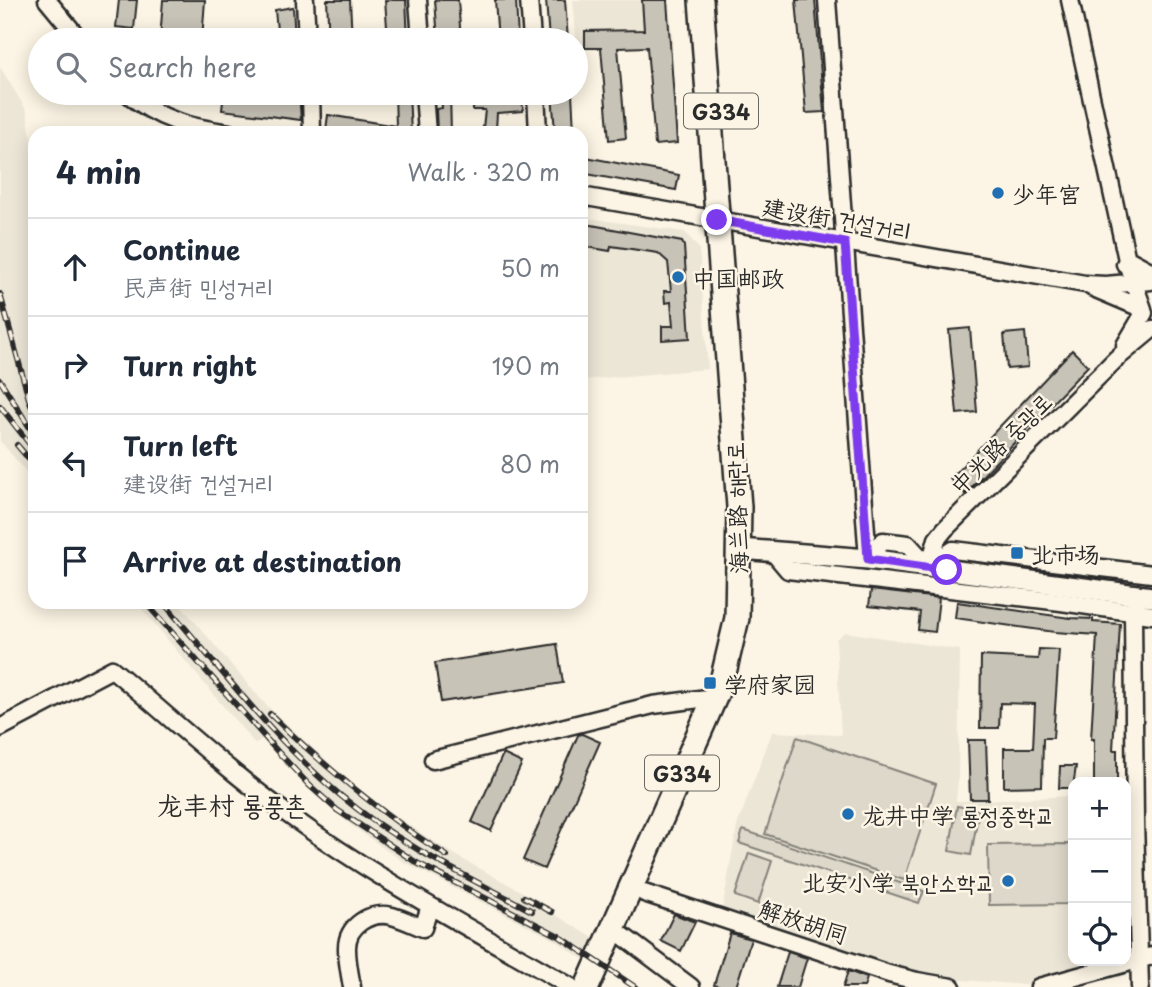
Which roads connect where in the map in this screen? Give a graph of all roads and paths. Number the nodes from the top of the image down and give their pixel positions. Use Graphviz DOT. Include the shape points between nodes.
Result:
graph roads {
  1 [pos="47,0"];
  2 [pos="305,0"];
  3 [pos="418,0"];
  4 [pos="529,0"];
  5 [pos="701,0"];
  6 [pos="712,0"];
  7 [pos="827,0"];
  8 [pos="1070,0"];
  9 [pos="70,28"];
  10 [pos="306,28"];
  11 [pos="420,28"];
  12 [pos="531,28"];
  13 [pos="142,105"];
  14 [pos="311,105"];
  15 [pos="425,105"];
  16 [pos="537,105"];
  17 [pos="189,126"];
  18 [pos="312,126"];
  19 [pos="426,126"];
  20 [pos="538,126"];
  21 [pos="588,196"];
  22 [pos="723,221"];
  23 [pos="845,243"];
  24 [pos="1128,259"];
  25 [pos="1152,278"];
  26 [pos="1133,283"];
  27 [pos="1085,284"];
  28 [pos="1146,314"];
  29 [pos="1152,330"];
  30 [pos="1116,359"];
  31 [pos="755,550"];
  32 [pos="868,559"];
  33 [pos="929,567"];
  34 [pos="1152,574"];
  35 [pos="1062,594"];
  36 [pos="1142,602"];
  37 [pos="1152,615"];
  38 [pos="1134,694"];
  39 [pos="1152,695"];
  40 [pos="715,697"];
  41 [pos="0,728"];
  42 [pos="433,760"];
  43 [pos="644,893"];
  44 [pos="430,906"];
  45 [pos="623,936"];
  46 [pos="1145,957"];
  47 [pos="352,987"];
  48 [pos="571,987"];
  49 [pos="587,987"];
  50 [pos="601,987"];
  51 [pos="691,987"];
  52 [pos="952,987"];
  53 [pos="1039,987"];
  54 [pos="1140,987"];
  1 -- 9 [label="street"];
  2 -- 10 [label="street"];
  3 -- 11 [label="street"];
  4 -- 12 [label="street"];
  5 -- 22 [label="highway, 海兰路 해란로 / G334"];
  6 -- 22 [label="highway, 海兰路 해란로 / G334"];
  7 -- 23 [label="street"];
  8 -- 24 [label="street"];
  13 -- 17 [label="street"];
  14 -- 18 [label="street"];
  15 -- 19 [label="street"];
  16 -- 20 [label="street"];
  21 -- 22 [label="street, 建设街 건설거리"];
  22 -- 23 [label="street, 建设街 건설거리"];
  22 -- 31 [label="highway, 海兰路 해란로 / G334" via="739,507"];
  23 -- 27 [label="street, 建设街 건설거리"];
  23 -- 32 [label="street"];
  24 -- 25 [label="street"];
  24 -- 26 [label="street"];
  24 -- 27 [label="street" via="1115,277"];
  25 -- 26 [label="street"];
  25 -- 28 [label="street, 中光路 중광로" via="1142,294"];
  26 -- 27 [label="street"];
  26 -- 28 [label="street"];
  27 -- 28 [label="street"];
  28 -- 30 [label="street, 中光路 중광로"];
  29 -- 30 [label="street, 中光路 중광로"];
  30 -- 33 [label="street, 中光路 중광로" via="937,539"];
  31 -- 32 [label="main road"];
  31 -- 35 [label="street" via="788,570"];
  31 -- 40 [label="highway, 海兰路 해란로 / G334"];
  31 -- 43 [label="highway, 海兰路 해란로 / G334" via="737,671"];
  32 -- 33 [label="main road"];
  33 -- 34 [label="street" via="953,550"];
  33 -- 35 [label="main road"];
  35 -- 36 [label="main road"];
  36 -- 37 [label="street"];
  36 -- 38 [label="street"];
  38 -- 39 [label="street"];
  38 -- 46 [label="street"];
  40 -- 42 [label="street" via="653,705"];
  40 -- 49 [label="highway, 海兰路 해란로 / G334"];
  41 -- 44 [label="street" via="112,669 294,819"];
  43 -- 45 [label="highway, 海兰路 해란로 / G334"];
  43 -- 52 [label="street, 解放胡同" via="889,974"];
  44 -- 47 [label="street" via="423,928 381,915 353,928 346,948"];
  44 -- 48 [label="street"];
  45 -- 50 [label="highway, 海兰路 해란로 / G334"];
  45 -- 51 [label="street"];
  46 -- 53 [label="street"];
  46 -- 54 [label="street"];
}
